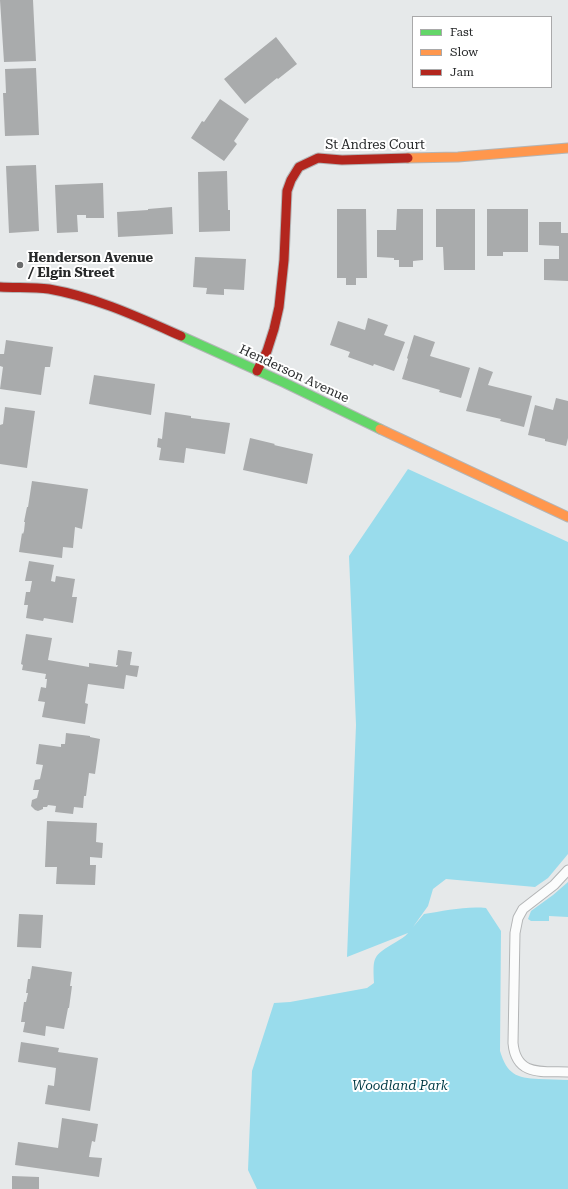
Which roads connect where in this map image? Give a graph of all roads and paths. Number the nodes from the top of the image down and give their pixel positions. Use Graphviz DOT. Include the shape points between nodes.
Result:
graph roads {
  1 [pos="568,148"];
  2 [pos="0,286"];
  3 [pos="257,371"];
  4 [pos="568,517"];
  5 [pos="568,870"];
  6 [pos="568,1072"];
  1 -- 3 [label="street, St Andres Court" via="458,157 342,160 318,158 299,167 288,191 282,289 276,324"];
  2 -- 3 [label="street, Henderson Avenue" via="48,289 88,298 138,317"];
  3 -- 4 [label="street, Henderson Avenue"];
  5 -- 6 [label="lane" via="554,885 526,906 517,922 513,1043 514,1053 522,1066 536,1071"];
}
